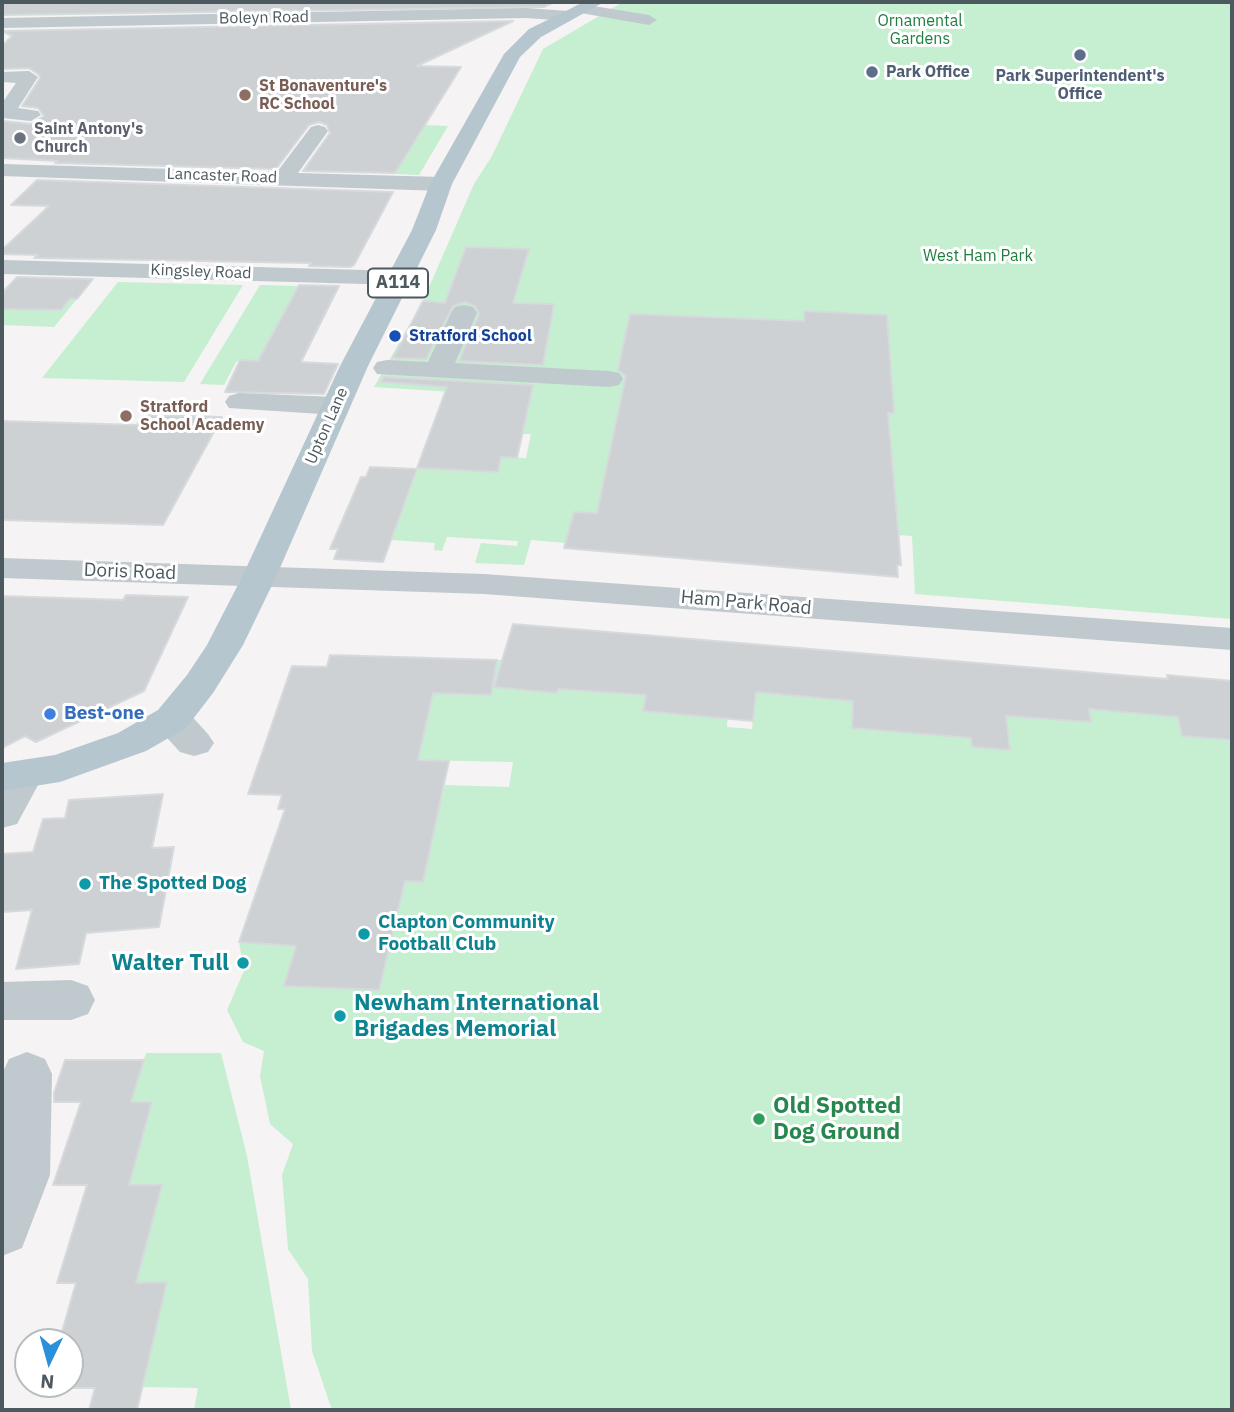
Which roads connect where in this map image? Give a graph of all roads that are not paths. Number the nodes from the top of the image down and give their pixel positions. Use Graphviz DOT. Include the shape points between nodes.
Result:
graph roads {
  1 [pos="582,9"];
  2 [pos="354,16"];
  3 [pos="649,20"];
  4 [pos="2,23"];
  5 [pos="350,34"];
  6 [pos="2,77"];
  7 [pos="31,115"];
  8 [pos="318,131"];
  9 [pos="2,170"];
  10 [pos="283,178"];
  11 [pos="442,184"];
  12 [pos="2,267"];
  13 [pos="401,278"];
  14 [pos="464,313"];
  15 [pos="387,368"];
  16 [pos="438,370"];
  17 [pos="609,379"];
  18 [pos="239,402"];
  19 [pos="336,406"];
  20 [pos="2,568"];
  21 [pos="258,577"];
  22 [pos="1232,639"];
  23 [pos="13,776"];
  24 [pos="2,813"];
  25 [pos="71,1000"];
  26 [pos="2,1001"];
  27 [pos="27,1074"];
  28 [pos="2,1230"];
  1 -- 2 [label="street, Boleyn Road"];
  1 -- 3 [label="street, Boleyn Road"];
  1 -- 11 [label="main road, Upton Lane / A114" via="535,33 517,48"];
  2 -- 4 [label="street, Boleyn Road"];
  2 -- 5 [label="street"];
  6 -- 7 [label="street" via="30,77 5,113"];
  8 -- 10 [label="street"];
  9 -- 10 [label="street, Lancaster Road"];
  10 -- 11 [label="street, Lancaster Road"];
  11 -- 13 [label="main road, Upton Lane / A114"];
  12 -- 13 [label="street, Kingsley Road"];
  13 -- 19 [label="main road, Upton Lane / A114"];
  14 -- 16 [label="street"];
  15 -- 16 [label="street"];
  16 -- 17 [label="street"];
  18 -- 19 [label="street"];
  19 -- 21 [label="main road, Upton Lane / A114"];
  20 -- 21 [label="street, Doris Road"];
  21 -- 22 [label="street, Ham Park Road" via="523,586"];
  21 -- 23 [label="main road, Upton Lane / A114" via="200,684 183,731 132,742 60,768"];
  23 -- 24 [label="street"];
  25 -- 26 [label="street"];
  27 -- 28 [label="street" via="23,1175"];
}
